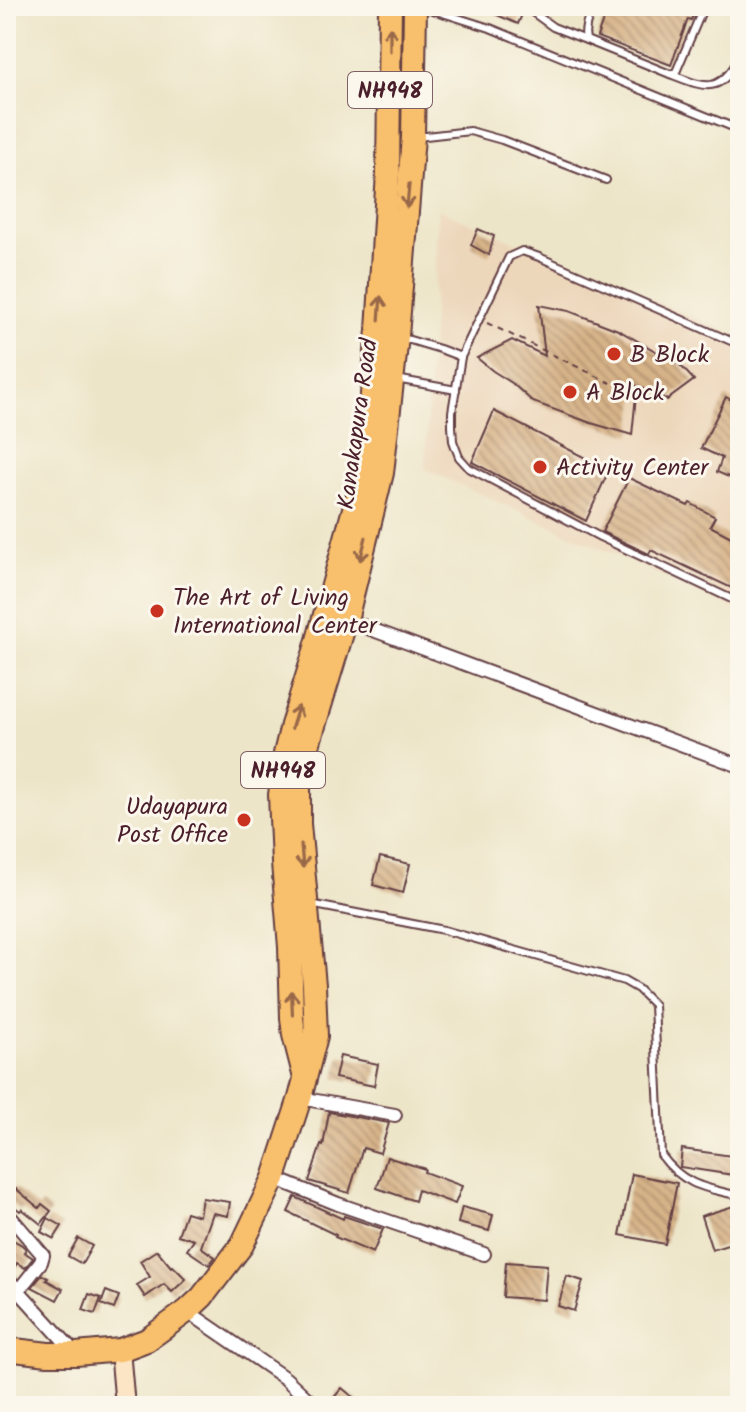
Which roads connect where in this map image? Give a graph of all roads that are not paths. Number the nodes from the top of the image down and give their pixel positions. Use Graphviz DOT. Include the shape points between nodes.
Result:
graph roads {
  1 [pos="390,6"];
  2 [pos="418,6"];
  3 [pos="524,6"];
  4 [pos="593,6"];
  5 [pos="704,6"];
  6 [pos="586,40"];
  7 [pos="740,57"];
  8 [pos="670,74"];
  9 [pos="740,130"];
  10 [pos="413,137"];
  11 [pos="606,180"];
  12 [pos="397,336"];
  13 [pos="740,345"];
  14 [pos="461,357"];
  15 [pos="393,378"];
  16 [pos="456,390"];
  17 [pos="740,603"];
  18 [pos="336,617"];
  19 [pos="740,766"];
  20 [pos="290,825"];
  21 [pos="306,903"];
  22 [pos="303,1089"];
  23 [pos="395,1115"];
  24 [pos="274,1178"];
  25 [pos="740,1196"];
  26 [pos="6,1212"];
  27 [pos="484,1254"];
  28 [pos="6,1277"];
  29 [pos="18,1291"];
  30 [pos="187,1311"];
  31 [pos="6,1349"];
  32 [pos="120,1350"];
  33 [pos="76,1354"];
  34 [pos="125,1406"];
  35 [pos="315,1406"];
  18 -- 1 [label="highway, Kanakapura Road / NH948, one-way" via="365,469 378,330"];
  2 -- 9 [label="lane" via="490,28"];
  2 -- 10 [label="highway, Kanakapura Road / NH948"];
  3 -- 6 [label="lane" via="553,27"];
  4 -- 6 [label="lane"];
  5 -- 8 [label="lane" via="676,72"];
  6 -- 8 [label="lane"];
  7 -- 8 [label="lane" via="717,84 696,84"];
  10 -- 11 [label="lane" via="470,131"];
  10 -- 12 [label="highway, Kanakapura Road / NH948, one-way"];
  12 -- 14 [label="lane"];
  12 -- 15 [label="highway, Kanakapura Road / NH948"];
  13 -- 14 [label="lane" via="522,251 509,257"];
  14 -- 16 [label="lane"];
  15 -- 16 [label="lane"];
  15 -- 18 [label="highway, Kanakapura Road / NH948, one-way" via="382,473"];
  16 -- 17 [label="lane" via="453,441 469,468"];
  18 -- 19 [label="street"];
  18 -- 20 [label="highway, Kanakapura Road / NH948" via="285,754 280,795"];
  20 -- 21 [label="highway, Kanakapura Road / NH948, one-way"];
  22 -- 20 [label="highway, Kanakapura Road / NH948, one-way" via="292,1018"];
  21 -- 22 [label="highway, Kanakapura Road / NH948" via="316,1036"];
  21 -- 25 [label="lane" via="444,930 638,989 654,1005 661,1155 693,1185"];
  22 -- 23 [label="street"];
  22 -- 24 [label="highway, Kanakapura Road / NH948"];
  24 -- 27 [label="street"];
  24 -- 30 [label="highway, Kanakapura Road / NH948" via="242,1245"];
  26 -- 29 [label="street" via="43,1255"];
  28 -- 29 [label="street"];
  29 -- 33 [label="street"];
  30 -- 32 [label="highway, Kanakapura Road / NH948" via="147,1340"];
  30 -- 35 [label="street" via="286,1379"];
  31 -- 33 [label="highway, Kanakapura Road / NH948"];
  32 -- 33 [label="highway, Kanakapura Road / NH948"];
  32 -- 34 [label="street"];
}
